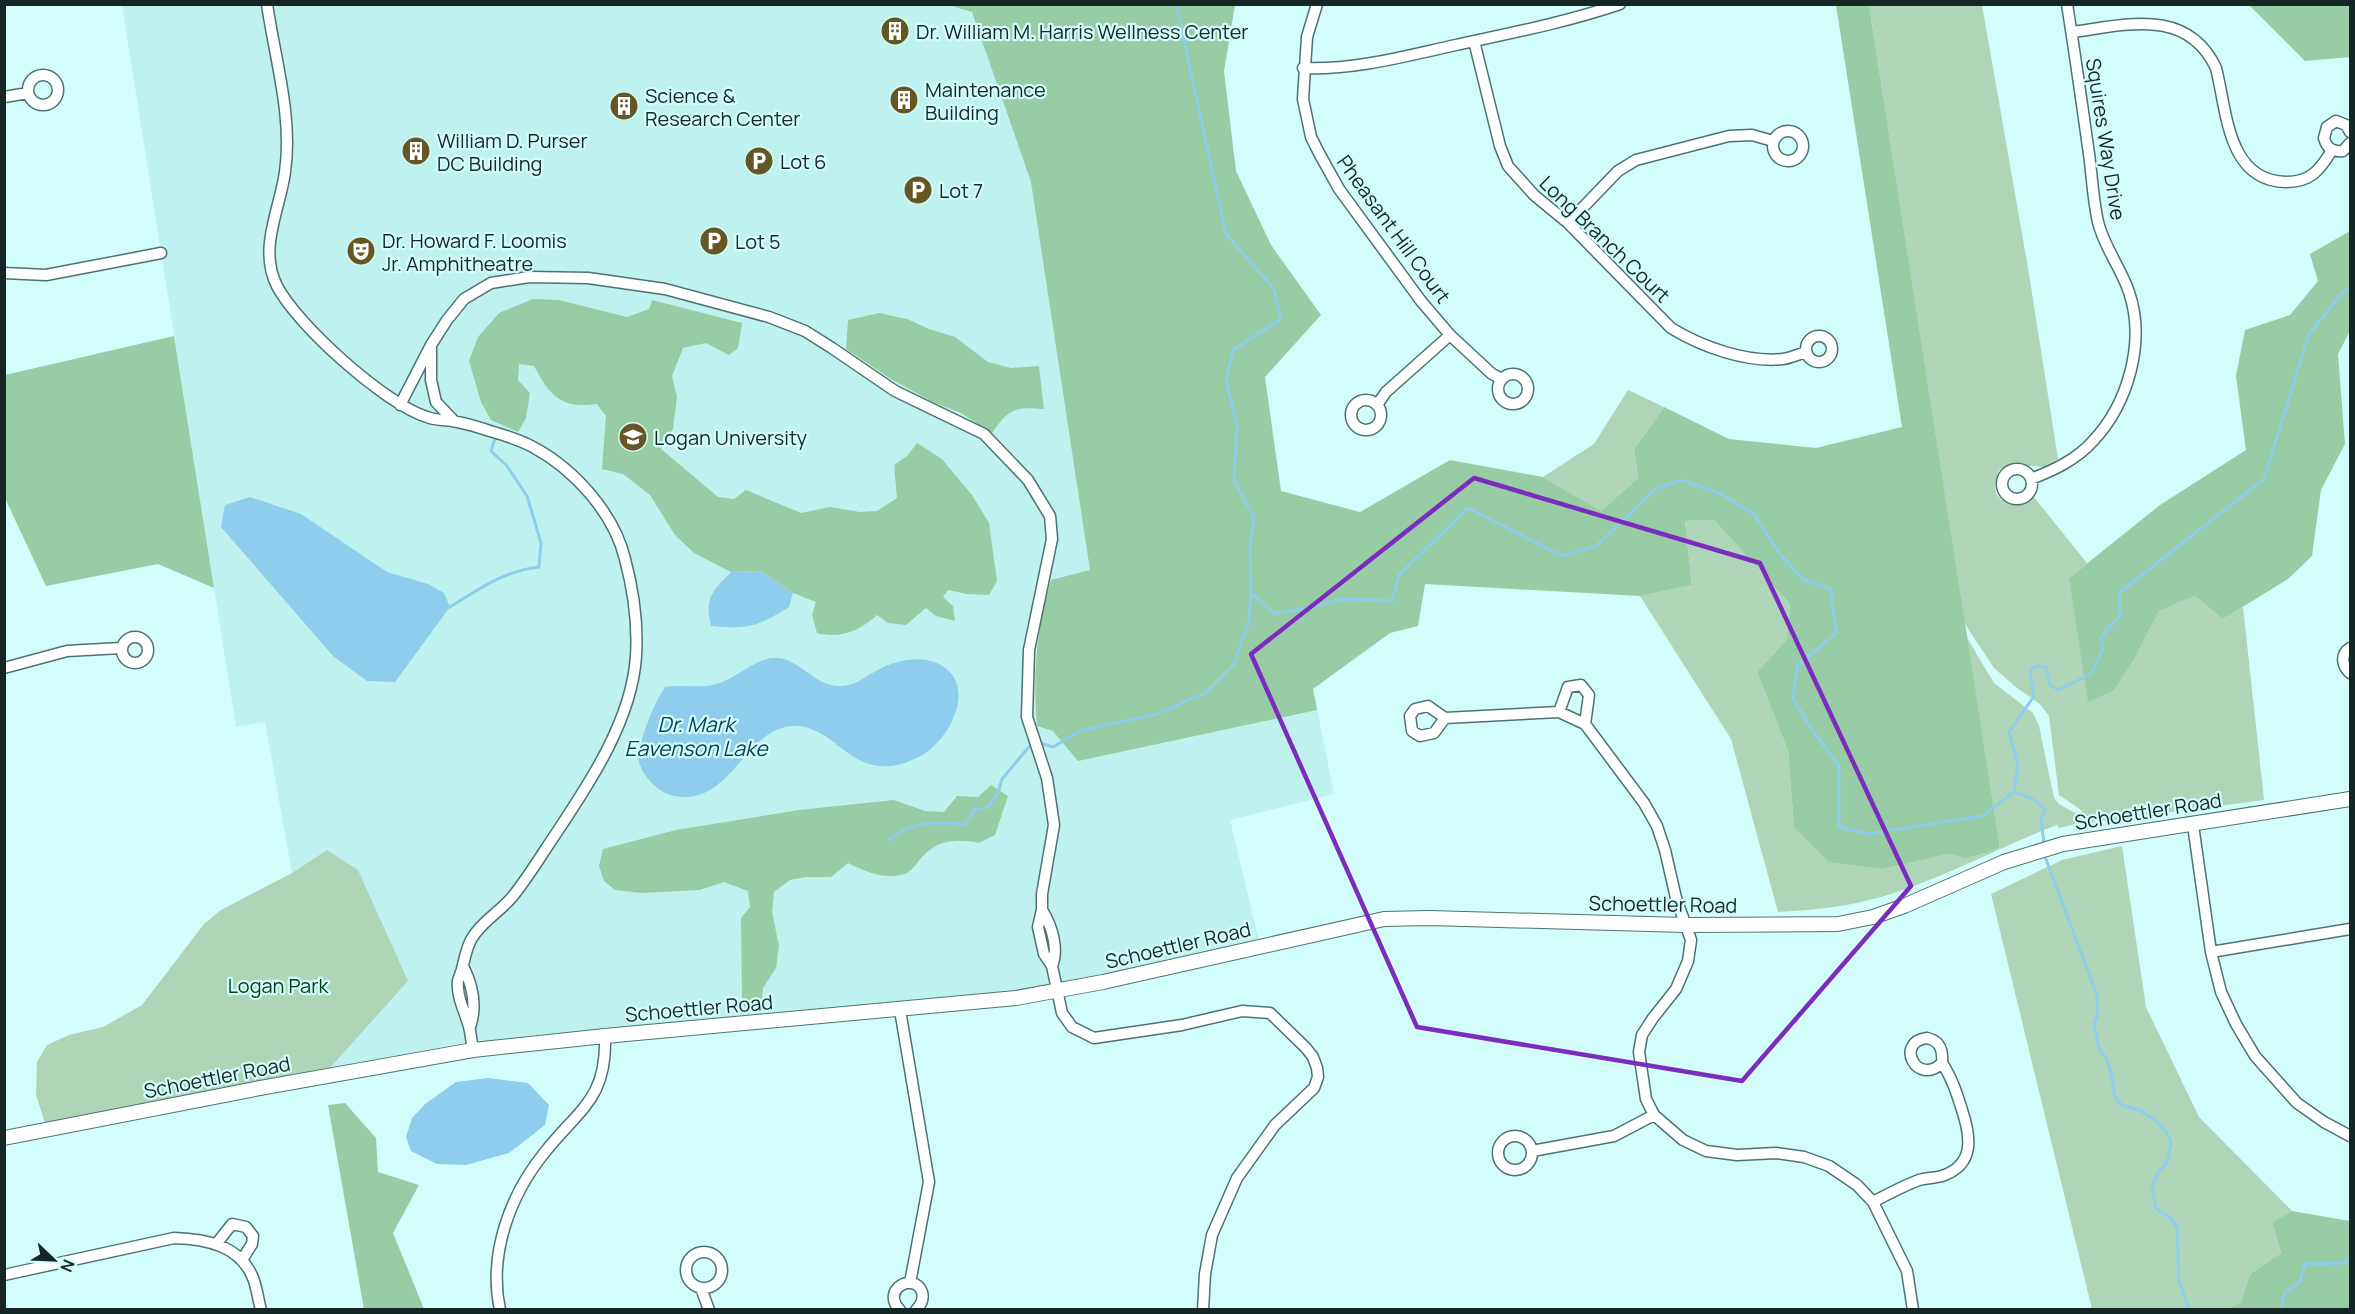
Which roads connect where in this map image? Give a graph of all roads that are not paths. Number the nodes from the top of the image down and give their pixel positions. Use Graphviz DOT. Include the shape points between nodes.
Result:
graph roads {
  1 [pos="267,4"];
  2 [pos="1317,4"];
  3 [pos="1620,4"];
  4 [pos="2067,4"];
  5 [pos="2072,32"];
  6 [pos="1474,41"];
  7 [pos="1303,68"];
  8 [pos="28,93"];
  9 [pos="4,97"];
  10 [pos="2350,132"];
  11 [pos="1773,141"];
  12 [pos="2350,143"];
  13 [pos="2332,150"];
  14 [pos="1568,223"];
  15 [pos="160,253"];
  16 [pos="4,273"];
  17 [pos="1450,335"];
  18 [pos="431,345"];
  19 [pos="1806,352"];
  20 [pos="1502,379"];
  21 [pos="400,405"];
  22 [pos="1377,405"];
  23 [pos="454,421"];
  24 [pos="2031,479"];
  25 [pos="121,648"];
  26 [pos="2350,648"];
  27 [pos="4,668"];
  28 [pos="2350,673"];
  29 [pos="1558,712"];
  30 [pos="1445,718"];
  31 [pos="1585,724"];
  32 [pos="2350,799"];
  33 [pos="2193,825"];
  34 [pos="1685,925"];
  35 [pos="2350,929"];
  36 [pos="2211,952"];
  37 [pos="1056,991"];
  38 [pos="900,1010"];
  39 [pos="605,1036"];
  40 [pos="472,1050"];
  41 [pos="1942,1064"];
  42 [pos="1654,1114"];
  43 [pos="2350,1136"];
  44 [pos="4,1138"];
  45 [pos="1532,1151"];
  46 [pos="1873,1202"];
  47 [pos="217,1243"];
  48 [pos="242,1260"];
  49 [pos="4,1275"];
  50 [pos="910,1283"];
  51 [pos="701,1287"];
  52 [pos="261,1310"];
  53 [pos="500,1310"];
  54 [pos="709,1310"];
  55 [pos="900,1310"];
  56 [pos="916,1310"];
  57 [pos="1203,1310"];
  58 [pos="1912,1310"];
  1 -- 21 [label="street" via="287,148 269,248 273,277 285,299 314,331 353,370"];
  2 -- 7 [label="street, Pheasant Hill Court"];
  3 -- 6 [label="street"];
  4 -- 5 [label="street, Squires Way Drive"];
  5 -- 13 [label="street" via="2141,23 2173,27 2193,38 2216,68 2234,147 2249,169 2259,176 2285,182 2311,178"];
  5 -- 24 [label="street, Squires Way Drive" via="2098,223 2130,293 2135,341 2128,380 2106,424 2078,455"];
  6 -- 7 [label="street" via="1366,65"];
  6 -- 14 [label="street, Long Branch Court" via="1508,166 1534,195"];
  7 -- 17 [label="street, Pheasant Hill Court" via="1306,116 1328,171 1414,292"];
  8 -- 9 [label="street"];
  10 -- 13 [label="street" via="2346,125 2336,121 2327,127 2324,138"];
  11 -- 14 [label="street" via="1752,135 1729,136 1636,160 1618,171"];
  12 -- 13 [label="street" via="2343,151"];
  14 -- 19 [label="street, Long Branch Court" via="1665,322 1686,337 1751,358 1784,359"];
  15 -- 16 [label="street" via="46,275"];
  17 -- 20 [label="street, Pheasant Hill Court"];
  17 -- 22 [label="street" via="1386,392"];
  18 -- 21 [label="street"];
  18 -- 23 [label="street" via="431,380 436,402"];
  18 -- 37 [label="street" via="464,298 491,283 530,277 588,278 665,289 769,317 805,331 895,391 988,437 1028,480 1050,516 1052,539 1029,650 1027,717 1047,778 1054,825 1042,910 1049,921 1056,956 1052,966"];
  21 -- 23 [label="street" via="428,418"];
  23 -- 40 [label="street" via="532,446 588,491 618,537 625,556 635,621 636,657 620,723 587,787 522,884 472,937 464,954 463,966 470,981 475,1014 470,1027"];
  25 -- 27 [label="street" via="67,651"];
  26 -- 28 [label="street" via="2343,659"];
  29 -- 30 [label="street"];
  29 -- 31 [label="street"];
  29 -- 31 [label="street" via="1568,687 1581,685 1589,695"];
  31 -- 34 [label="street" via="1657,826"];
  32 -- 33 [label="street, Schoettler Road"];
  33 -- 34 [label="street, Schoettler Road" via="2038,850 1904,906 1838,924"];
  33 -- 36 [label="street"];
  34 -- 37 [label="street, Schoettler Road" via="1384,920"];
  34 -- 42 [label="street" via="1691,940 1688,961 1677,989 1642,1035 1639,1052 1646,1099"];
  35 -- 36 [label="street"];
  36 -- 43 [label="street" via="2221,992 2255,1056 2297,1103"];
  37 -- 38 [label="street, Schoettler Road"];
  37 -- 57 [label="street" via="1062,1013 1072,1027 1094,1038 1254,1011 1270,1013 1313,1057 1318,1077 1314,1088 1275,1125 1237,1178 1212,1235"];
  38 -- 39 [label="street, Schoettler Road"];
  38 -- 50 [label="street" via="929,1182"];
  39 -- 40 [label="street, Schoettler Road"];
  39 -- 53 [label="street" via="606,1060 598,1088 526,1176 510,1209 498,1258"];
  40 -- 44 [label="street, Schoettler Road"];
  41 -- 46 [label="street" via="1966,1122 1969,1149 1955,1169 1902,1187"];
  42 -- 45 [label="street" via="1614,1136"];
  42 -- 46 [label="street" via="1683,1140 1706,1150 1804,1157 1829,1166 1857,1185"];
  46 -- 58 [label="street" via="1907,1271"];
  47 -- 48 [label="street"];
  47 -- 48 [label="street" via="232,1224 246,1227 253,1236"];
  47 -- 49 [label="street" via="174,1238"];
  48 -- 52 [label="street" via="252,1276"];
  50 -- 55 [label="street" via="895,1292 894,1302"];
  50 -- 56 [label="street" via="923,1295"];
  51 -- 54 [label="street"];
}
